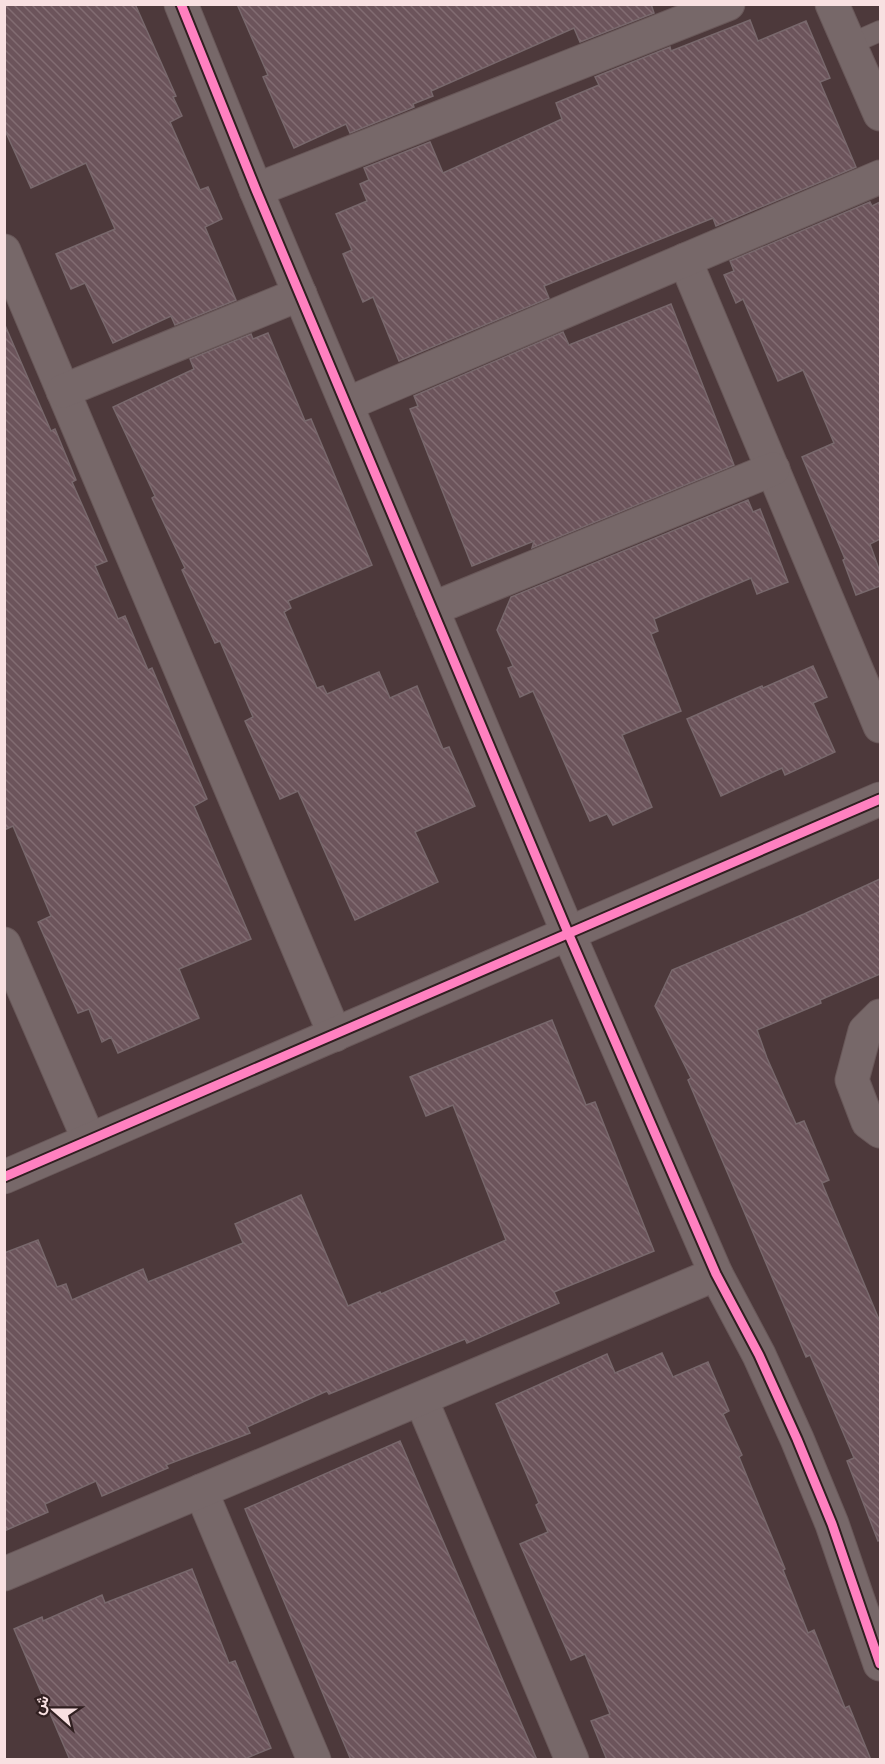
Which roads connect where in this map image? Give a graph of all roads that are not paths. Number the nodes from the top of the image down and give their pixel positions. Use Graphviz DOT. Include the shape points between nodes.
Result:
graph roads {
  1 [pos="181,4"];
  2 [pos="728,4"];
  3 [pos="832,4"];
  4 [pos="880,31"];
  5 [pos="848,45"];
  6 [pos="880,114"];
  7 [pos="880,177"];
  8 [pos="256,190"];
  9 [pos="4,251"];
  10 [pos="685,260"];
  11 [pos="300,294"];
  12 [pos="63,390"];
  13 [pos="347,404"];
  14 [pos="773,469"];
  15 [pos="432,609"];
  16 [pos="880,726"];
  17 [pos="880,799"];
  18 [pos="568,935"];
  19 [pos="4,944"];
  20 [pos="880,1016"];
  21 [pos="335,1035"];
  22 [pos="880,1131"];
  23 [pos="89,1140"];
  24 [pos="4,1177"];
  25 [pos="716,1274"];
  26 [pos="421,1399"];
  27 [pos="201,1491"];
  28 [pos="4,1574"];
  29 [pos="871,1607"];
  30 [pos="880,1664"];
  31 [pos="314,1760"];
  32 [pos="572,1760"];
  1 -- 8 [label="street"];
  2 -- 8 [label="street"];
  3 -- 5 [label="street"];
  4 -- 5 [label="lane"];
  5 -- 6 [label="street"];
  7 -- 10 [label="street"];
  8 -- 11 [label="street"];
  9 -- 12 [label="street"];
  10 -- 13 [label="street"];
  10 -- 14 [label="street"];
  11 -- 12 [label="street"];
  11 -- 13 [label="street"];
  12 -- 21 [label="street"];
  13 -- 15 [label="street"];
  14 -- 15 [label="street"];
  14 -- 16 [label="street"];
  15 -- 18 [label="street"];
  17 -- 18 [label="street"];
  18 -- 21 [label="street"];
  18 -- 25 [label="street"];
  19 -- 23 [label="street"];
  20 -- 22 [label="street" via="865,1031 852,1080 868,1122"];
  21 -- 23 [label="street"];
  23 -- 24 [label="street"];
  25 -- 26 [label="street"];
  25 -- 29 [label="street" via="759,1355"];
  26 -- 27 [label="street"];
  26 -- 32 [label="street"];
  27 -- 28 [label="street"];
  27 -- 31 [label="street"];
  29 -- 30 [label="street"];
}
